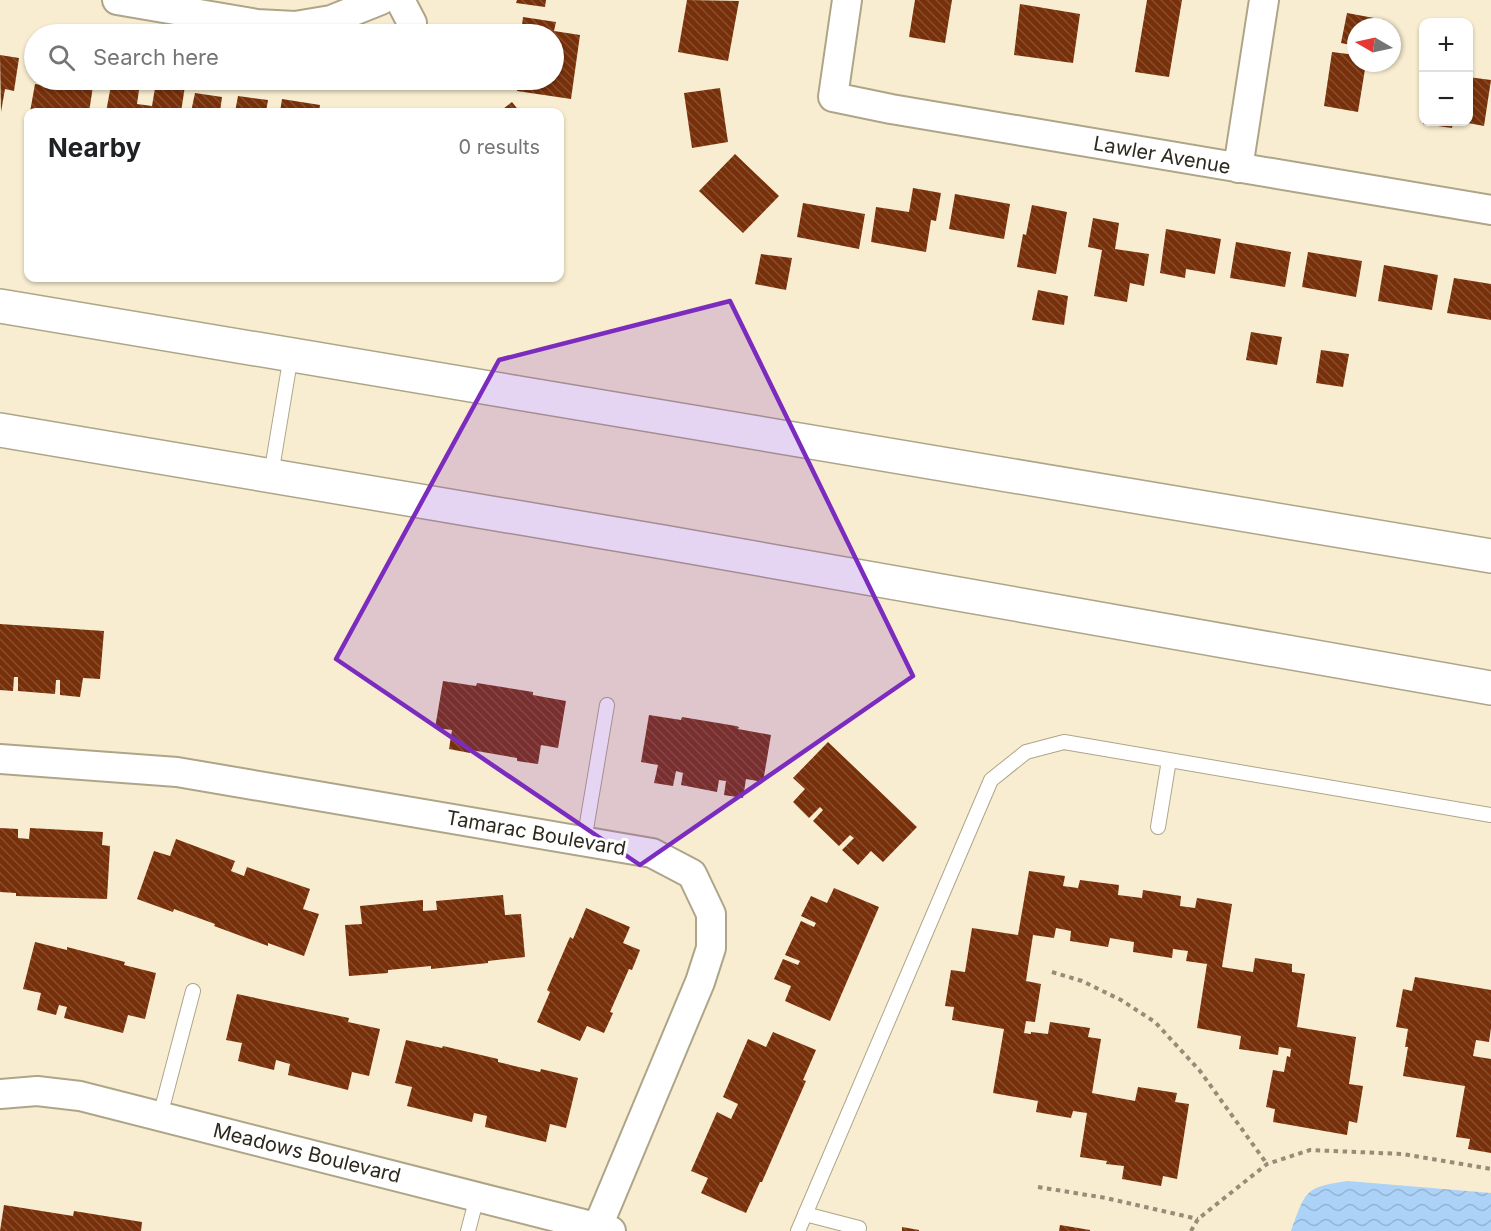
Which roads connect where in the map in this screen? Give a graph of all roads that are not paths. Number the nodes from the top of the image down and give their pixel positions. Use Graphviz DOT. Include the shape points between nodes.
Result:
graph roads {
  1 [pos="117,0"];
  2 [pos="847,0"];
  3 [pos="1264,0"];
  4 [pos="371,4"];
  5 [pos="260,24"];
  6 [pos="315,24"];
  7 [pos="1238,168"];
  8 [pos="1491,210"];
  9 [pos="0,306"];
  10 [pos="291,355"];
  11 [pos="0,430"];
  12 [pos="271,475"];
  13 [pos="1104,492"];
  14 [pos="1491,536"];
  15 [pos="1491,556"];
  16 [pos="1491,688"];
  17 [pos="607,705"];
  18 [pos="0,759"];
  19 [pos="1169,760"];
  20 [pos="1491,815"];
  21 [pos="1158,827"];
  22 [pos="584,842"];
  23 [pos="193,991"];
  24 [pos="0,1094"];
  25 [pos="160,1116"];
  26 [pos="477,1197"];
  27 [pos="805,1214"];
  28 [pos="859,1228"];
  29 [pos="604,1229"];
  30 [pos="468,1231"];
  31 [pos="798,1231"];
  1 -- 5 [label="street"];
  2 -- 7 [label="street, Lawler Avenue" via="833,97"];
  3 -- 7 [label="street"];
  4 -- 6 [label="street"];
  7 -- 8 [label="street, Lawler Avenue"];
  9 -- 10 [label="highway"];
  10 -- 12 [label="lane"];
  10 -- 13 [label="highway"];
  11 -- 12 [label="highway"];
  12 -- 16 [label="highway"];
  13 -- 14 [label="highway" via="1264,502"];
  13 -- 15 [label="highway"];
  17 -- 22 [label="lane"];
  18 -- 22 [label="street, Tamarac Boulevard" via="177,772"];
  19 -- 20 [label="lane"];
  19 -- 21 [label="lane"];
  19 -- 27 [label="lane" via="1064,742 1026,752 992,780"];
  22 -- 29 [label="street, Tamarac Boulevard" via="652,853 692,874 711,914 711,948 700,982"];
  23 -- 25 [label="lane"];
  24 -- 25 [label="street, Meadows Boulevard" via="37,1091 80,1096"];
  25 -- 26 [label="street, Meadows Boulevard"];
  26 -- 29 [label="street, Meadows Boulevard"];
  26 -- 30 [label="lane"];
  27 -- 28 [label="lane"];
  27 -- 31 [label="lane"];
}
